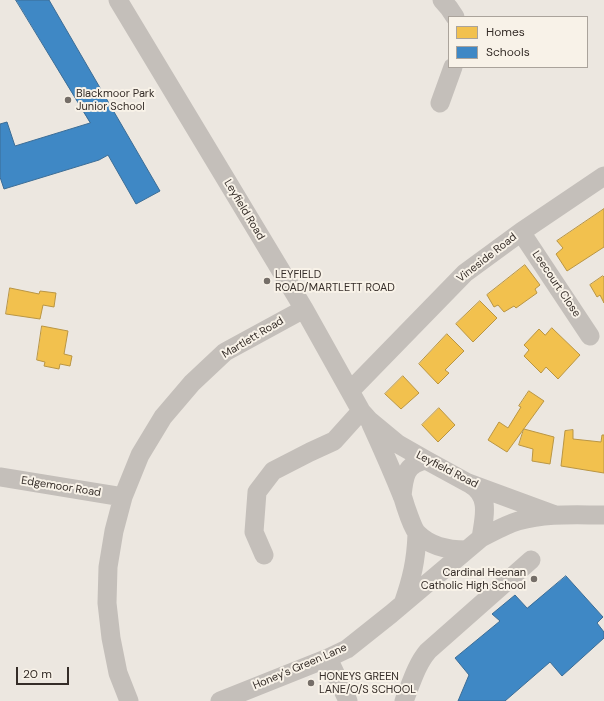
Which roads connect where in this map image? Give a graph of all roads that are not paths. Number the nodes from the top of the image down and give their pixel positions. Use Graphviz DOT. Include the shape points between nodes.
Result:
graph roads {
  1 [pos="118,0"];
  2 [pos="442,0"];
  3 [pos="454,16"];
  4 [pos="453,68"];
  5 [pos="440,103"];
  6 [pos="604,176"];
  7 [pos="521,232"];
  8 [pos="304,309"];
  9 [pos="590,336"];
  10 [pos="350,391"];
  11 [pos="366,415"];
  12 [pos="426,460"];
  13 [pos="0,477"];
  14 [pos="468,483"];
  15 [pos="402,496"];
  16 [pos="123,497"];
  17 [pos="555,515"];
  18 [pos="604,515"];
  19 [pos="417,534"];
  20 [pos="481,538"];
  21 [pos="466,550"];
  22 [pos="264,555"];
  23 [pos="532,560"];
  24 [pos="403,604"];
  25 [pos="328,658"];
  26 [pos="129,701"];
  27 [pos="220,701"];
  28 [pos="348,701"];
  29 [pos="404,701"];
  1 -- 8 [label="street, Leyfield Road"];
  2 -- 3 [label="street"];
  4 -- 5 [label="street"];
  6 -- 7 [label="street, Vineside Road"];
  7 -- 9 [label="street, Leecourt Close"];
  7 -- 10 [label="street, Vineside Road" via="465,273"];
  8 -- 10 [label="street, Leyfield Road"];
  8 -- 16 [label="street, Martlett Road" via="226,352 192,382 163,417 140,455"];
  10 -- 11 [label="street, Leyfield Road"];
  11 -- 12 [label="street, Leyfield Road" via="398,444"];
  11 -- 15 [label="street, Leyfield Road"];
  11 -- 22 [label="street" via="334,441 273,471 257,492 254,532"];
  12 -- 14 [label="street, Leyfield Road"];
  12 -- 15 [label="street" via="409,468 403,479"];
  13 -- 16 [label="street, Edgemoor Road"];
  14 -- 17 [label="street, Leyfield Road"];
  14 -- 20 [label="street" via="478,490 485,504"];
  15 -- 19 [label="street, Leyfield Road"];
  16 -- 26 [label="street, Martlett Road" via="112,538 107,603 118,673"];
  17 -- 18 [label="street"];
  17 -- 20 [label="street, Honey's Green Lane" via="517,521"];
  19 -- 21 [label="street" via="440,548"];
  19 -- 24 [label="street" via="414,569"];
  20 -- 21 [label="street, Honey's Green Lane"];
  21 -- 24 [label="street, Honey's Green Lane"];
  23 -- 29 [label="street" via="428,651"];
  24 -- 25 [label="street, Honey's Green Lane" via="347,649"];
  25 -- 27 [label="street, Honey's Green Lane"];
  25 -- 28 [label="street"];
}
